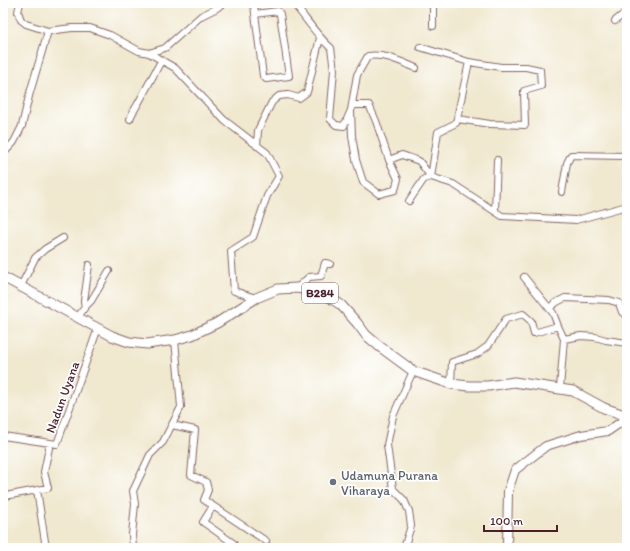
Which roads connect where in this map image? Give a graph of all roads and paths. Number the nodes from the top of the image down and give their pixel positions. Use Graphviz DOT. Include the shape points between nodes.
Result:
graph roads {
  1 [pos="20,3"];
  2 [pos="223,3"];
  3 [pos="254,3"];
  4 [pos="293,3"];
  5 [pos="433,3"];
  6 [pos="627,11"];
  7 [pos="255,14"];
  8 [pos="615,21"];
  9 [pos="433,26"];
  10 [pos="48,31"];
  11 [pos="320,38"];
  12 [pos="420,47"];
  13 [pos="149,53"];
  14 [pos="161,61"];
  15 [pos="469,62"];
  16 [pos="416,68"];
  17 [pos="352,108"];
  18 [pos="130,119"];
  19 [pos="458,119"];
  20 [pos="257,146"];
  21 [pos="3,154"];
  22 [pos="627,156"];
  23 [pos="388,160"];
  24 [pos="497,160"];
  25 [pos="430,177"];
  26 [pos="562,192"];
  27 [pos="409,201"];
  28 [pos="627,206"];
  29 [pos="494,210"];
  30 [pos="63,238"];
  31 [pos="330,264"];
  32 [pos="89,265"];
  33 [pos="109,271"];
  34 [pos="3,277"];
  35 [pos="524,278"];
  36 [pos="21,286"];
  37 [pos="297,288"];
  38 [pos="256,298"];
  39 [pos="85,307"];
  40 [pos="549,308"];
  41 [pos="627,315"];
  42 [pos="78,317"];
  43 [pos="558,326"];
  44 [pos="98,328"];
  45 [pos="564,339"];
  46 [pos="175,340"];
  47 [pos="627,343"];
  48 [pos="413,371"];
  49 [pos="451,384"];
  50 [pos="560,388"];
  51 [pos="627,417"];
  52 [pos="172,425"];
  53 [pos="3,436"];
  54 [pos="50,443"];
  55 [pos="37,490"];
  56 [pos="3,495"];
  57 [pos="213,506"];
  58 [pos="266,541"];
  59 [pos="233,543"];
  60 [pos="46,548"];
  61 [pos="133,548"];
  62 [pos="404,548"];
  63 [pos="508,548"];
  1 -- 10 [label="street" via="20,20"];
  2 -- 13 [label="street" via="201,16 165,48"];
  3 -- 7 [label="street"];
  4 -- 11 [label="street"];
  5 -- 9 [label="street"];
  6 -- 8 [label="street"];
  7 -- 7 [label="street" via="280,14 289,76 266,79 263,76"];
  10 -- 13 [label="street" via="90,28 110,35 139,51"];
  10 -- 21 [label="street" via="28,96 22,126 14,142"];
  11 -- 17 [label="street" via="331,48 334,70 330,120 336,125 344,126"];
  11 -- 20 [label="street" via="307,92 299,98 279,96 272,102 258,130"];
  12 -- 15 [label="street"];
  13 -- 14 [label="street"];
  14 -- 18 [label="street"];
  14 -- 20 [label="street" via="175,68 224,120"];
  15 -- 19 [label="street"];
  15 -- 19 [label="street" via="540,70 541,86 524,91 525,125 490,124"];
  16 -- 17 [label="street" via="391,58 368,56 357,75"];
  17 -- 23 [label="street" via="369,104"];
  17 -- 23 [label="street" via="352,136 356,160 363,182 379,194 395,190 398,179"];
  19 -- 25 [label="street" via="456,123 438,132"];
  20 -- 38 [label="street" via="267,153 279,176 267,196 253,237 231,251 234,291"];
  22 -- 26 [label="street" via="571,155"];
  23 -- 25 [label="street" via="402,155 419,161"];
  24 -- 29 [label="street"];
  25 -- 27 [label="street" via="424,180"];
  25 -- 29 [label="street" via="453,184"];
  28 -- 29 [label="street" via="576,220 502,216"];
  30 -- 36 [label="street" via="44,249 35,258"];
  31 -- 37 [label="street" via="325,263 321,276 309,277"];
  32 -- 39 [label="street"];
  33 -- 39 [label="street"];
  34 -- 36 [label="main road, B284"];
  35 -- 40 [label="street"];
  36 -- 42 [label="main road, B284"];
  37 -- 38 [label="main road, B284" via="278,289"];
  37 -- 48 [label="main road, B284" via="314,291 341,305 378,346"];
  38 -- 46 [label="main road, B284" via="216,323"];
  39 -- 42 [label="street"];
  40 -- 41 [label="street" via="565,298 609,300 619,303 622,312"];
  40 -- 43 [label="street"];
  42 -- 44 [label="main road, B284"];
  43 -- 45 [label="street"];
  43 -- 49 [label="street" via="534,333 531,321 523,314 506,319 488,346 477,354 452,362"];
  44 -- 46 [label="main road, B284" via="129,342 147,344"];
  44 -- 54 [label="street, Nadun Uyana" via="57,444"];
  45 -- 47 [label="street" via="580,336"];
  45 -- 50 [label="street"];
  46 -- 52 [label="street" via="181,407"];
  48 -- 49 [label="main road, B284"];
  48 -- 62 [label="street" via="393,416 387,445 393,489 404,500 409,511 411,526"];
  49 -- 50 [label="main road, B284" via="488,386 514,382"];
  50 -- 51 [label="main road, B284" via="573,391"];
  51 -- 63 [label="main road" via="608,431 546,446 515,470 508,492"];
  52 -- 57 [label="street" via="195,430 192,475 206,482 208,490 204,500"];
  52 -- 61 [label="street" via="163,442 150,455 133,491"];
  53 -- 54 [label="street, Nadun Uyana"];
  54 -- 55 [label="street" via="44,472 48,488"];
  55 -- 56 [label="street"];
  55 -- 60 [label="street"];
  57 -- 58 [label="street"];
  57 -- 59 [label="street" via="203,522"];
}
